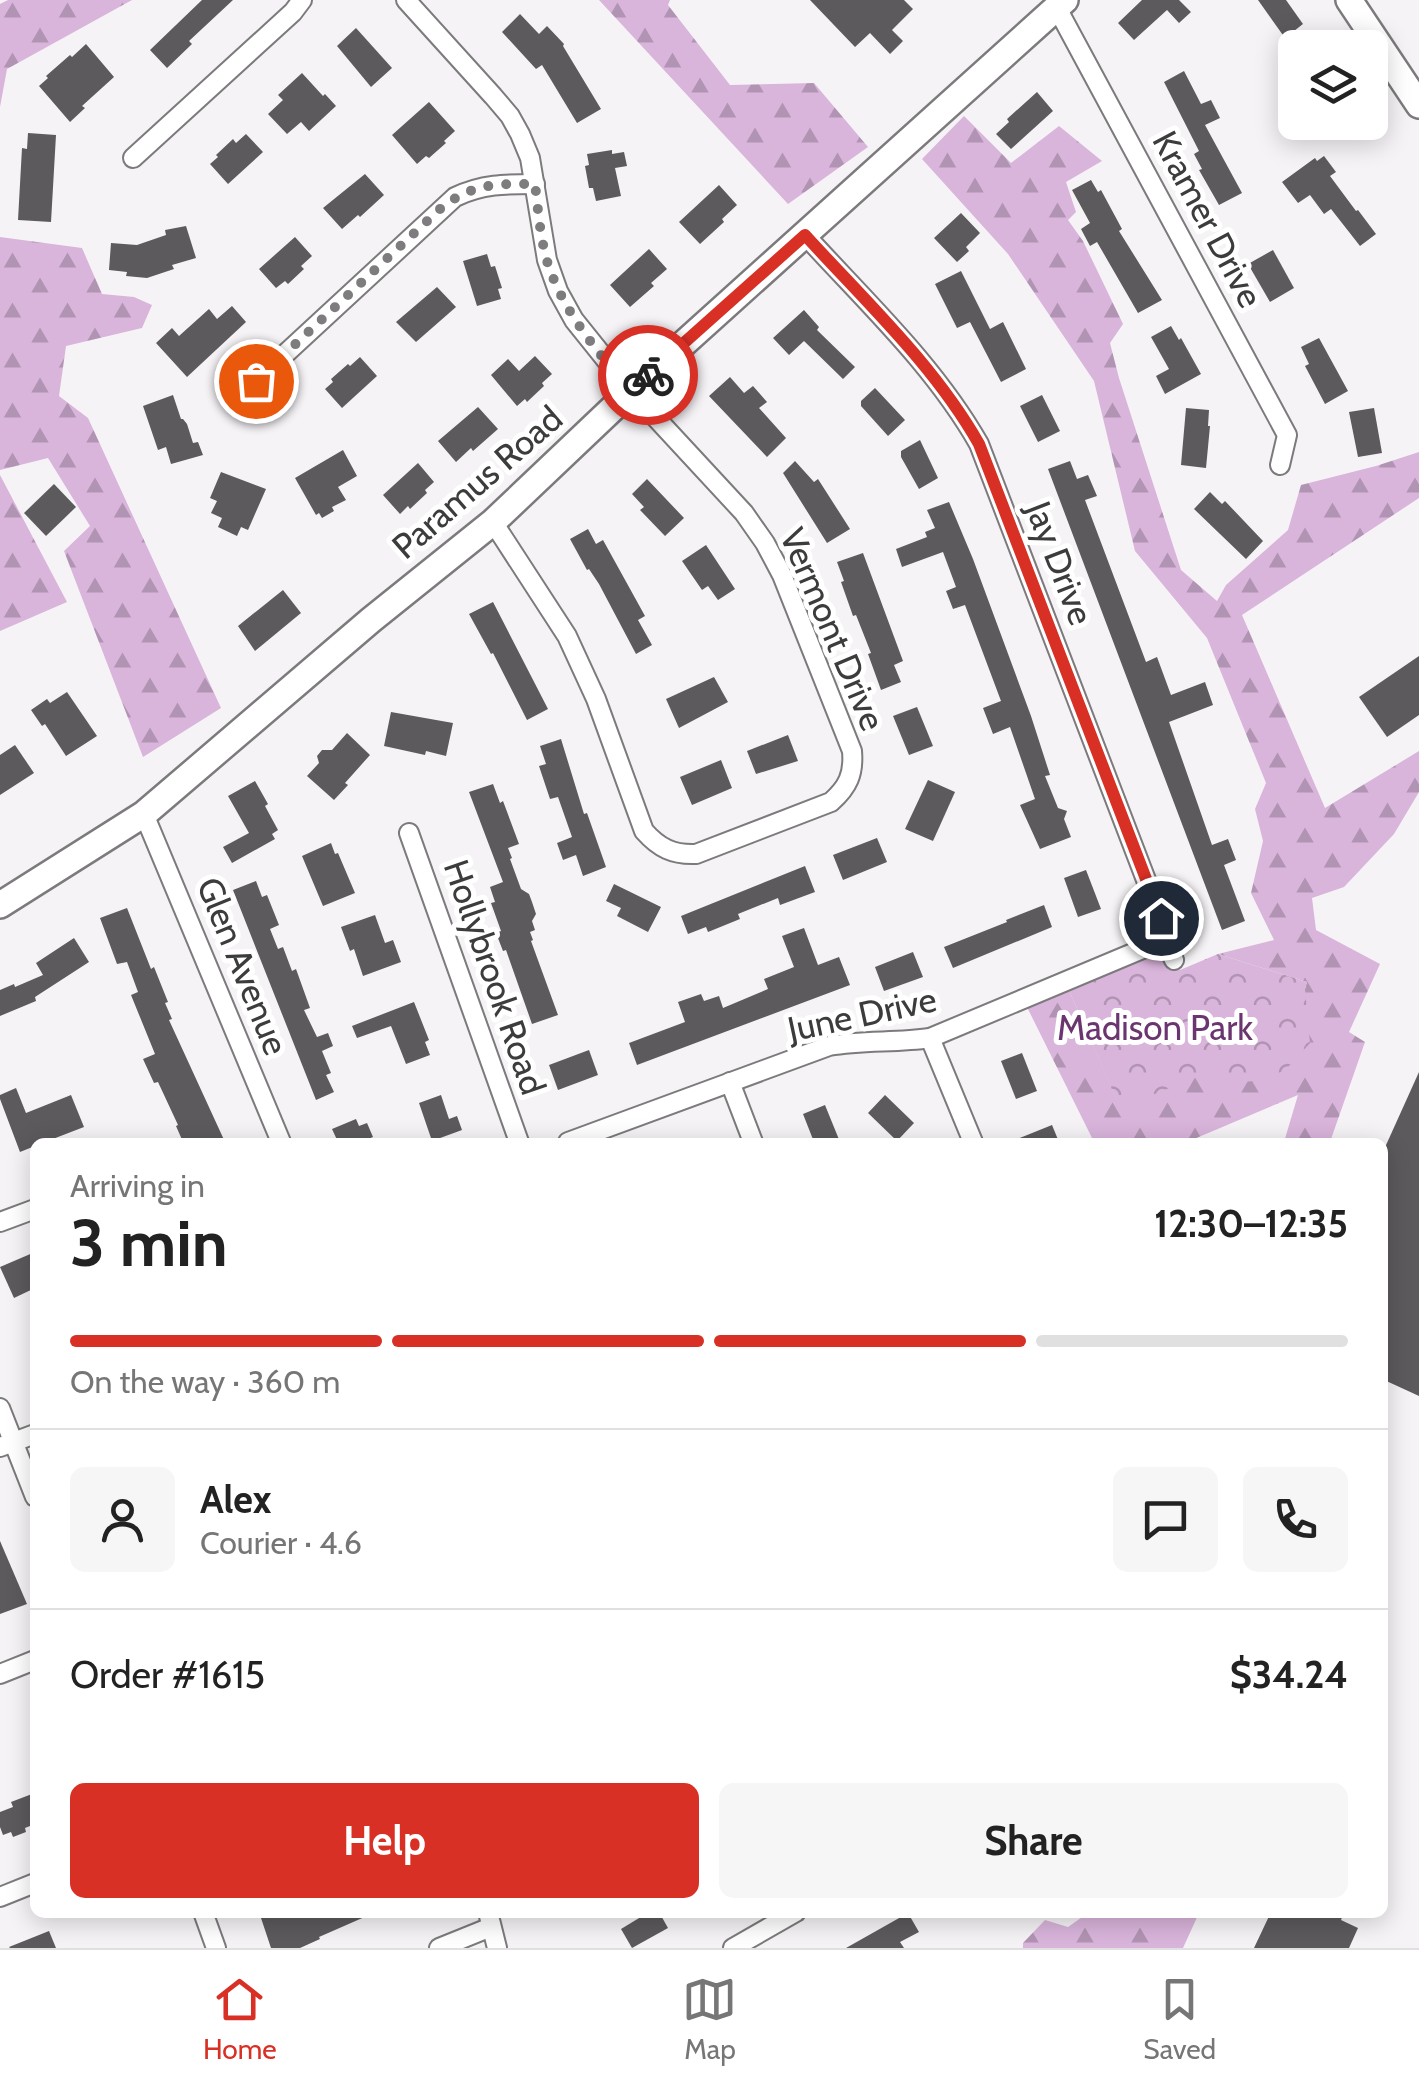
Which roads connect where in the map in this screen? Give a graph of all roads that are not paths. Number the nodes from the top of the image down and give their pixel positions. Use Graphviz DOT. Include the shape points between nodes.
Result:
graph roads {
  1 [pos="302,0"];
  2 [pos="406,0"];
  3 [pos="1349,0"];
  4 [pos="1061,4"];
  5 [pos="1419,106"];
  6 [pos="133,158"];
  7 [pos="535,184"];
  8 [pos="805,235"];
  9 [pos="256,381"];
  10 [pos="631,391"];
  11 [pos="1280,465"];
  12 [pos="493,522"];
  13 [pos="144,814"];
  14 [pos="409,833"];
  15 [pos="0,904"];
  16 [pos="1163,935"];
  17 [pos="1174,960"];
  18 [pos="930,1038"];
  19 [pos="730,1082"];
  20 [pos="278,1138"];
  21 [pos="518,1138"];
  22 [pos="579,1138"];
  23 [pos="752,1138"];
  24 [pos="971,1138"];
  25 [pos="30,1210"];
  26 [pos="0,1222"];
  27 [pos="0,1408"];
  28 [pos="7,1445"];
  29 [pos="30,1487"];
  30 [pos="30,1662"];
  31 [pos="0,1674"];
  32 [pos="30,1885"];
  33 [pos="0,1897"];
  34 [pos="204,1918"];
  35 [pos="786,1918"];
  36 [pos="489,1920"];
  37 [pos="216,1948"];
  38 [pos="439,1948"];
  39 [pos="496,1948"];
  40 [pos="733,1948"];
  1 -- 6 [label="street"];
  2 -- 7 [label="street" via="510,116"];
  3 -- 5 [label="main road"];
  4 -- 8 [label="main road, Paramus Road"];
  4 -- 11 [label="street, Kramer Drive" via="1286,435"];
  7 -- 9 [label="street" via="491,184 455,197"];
  7 -- 10 [label="street" via="558,290 582,332"];
  8 -- 10 [label="main road, Paramus Road"];
  8 -- 16 [label="street, Jay Drive" via="938,382 979,444"];
  10 -- 12 [label="main road, Paramus Road"];
  10 -- 12 [label="street, Vermont Drive" via="766,543 852,752 843,792 696,854 654,842 568,636"];
  12 -- 13 [label="main road, Paramus Road"];
  13 -- 15 [label="main road, Paramus Road"];
  13 -- 20 [label="street, Glen Avenue"];
  14 -- 21 [label="street, Hollybrook Road"];
  16 -- 17 [label="street, Jay Drive"];
  16 -- 18 [label="street, June Drive"];
  18 -- 19 [label="street, June Drive" via="829,1046"];
  18 -- 24 [label="street"];
  19 -- 22 [label="street, June Drive"];
  19 -- 23 [label="street"];
  25 -- 26 [label="street"];
  27 -- 28 [label="street"];
  28 -- 29 [label="street"];
  30 -- 31 [label="street"];
  32 -- 33 [label="street"];
  34 -- 37 [label="street"];
  35 -- 40 [label="street"];
  36 -- 38 [label="street"];
  36 -- 39 [label="street"];
}
